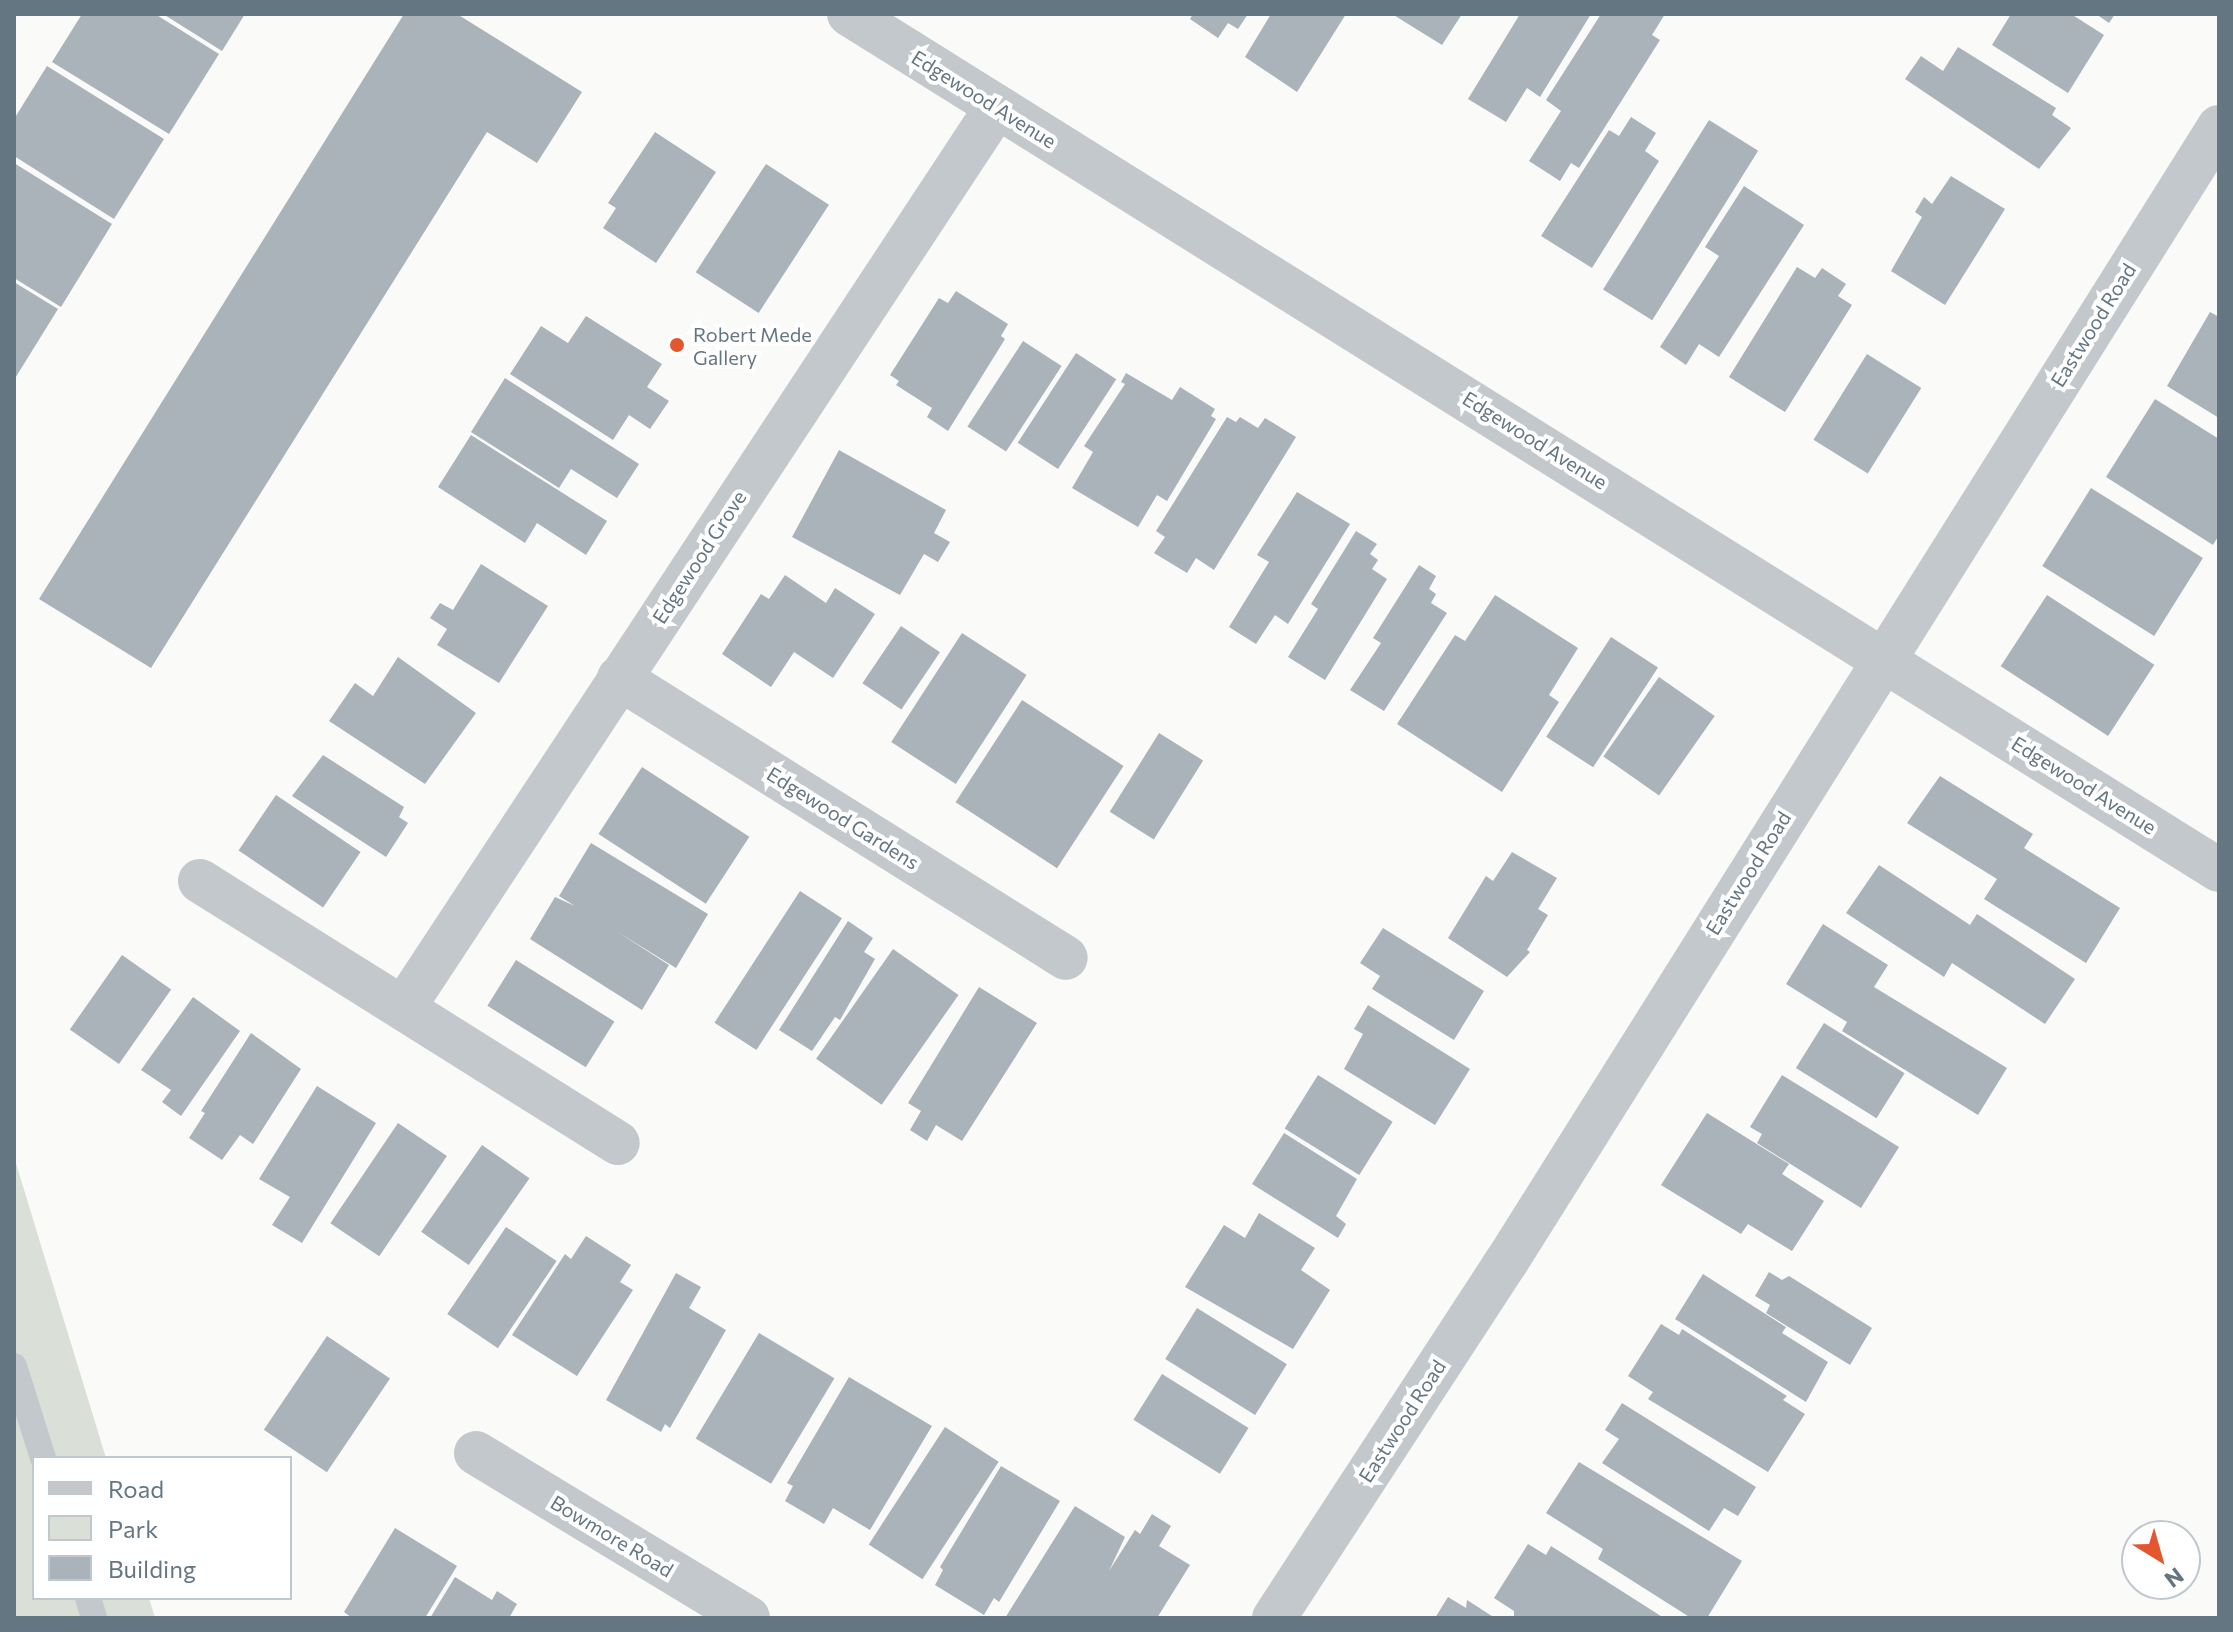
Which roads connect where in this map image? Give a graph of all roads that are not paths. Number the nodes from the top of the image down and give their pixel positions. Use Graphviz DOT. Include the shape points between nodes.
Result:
graph roads {
  1 [pos="849,14"];
  2 [pos="996,108"];
  3 [pos="2219,127"];
  4 [pos="1882,658"];
  5 [pos="619,678"];
  6 [pos="2219,870"];
  7 [pos="200,881"];
  8 [pos="1066,958"];
  9 [pos="404,1007"];
  10 [pos="618,1143"];
  11 [pos="14,1366"];
  12 [pos="476,1453"];
  13 [pos="42,1456"];
  14 [pos="748,1618"];
  15 [pos="1274,1618"];
  1 -- 2 [label="street, Edgewood Avenue"];
  2 -- 4 [label="street, Edgewood Avenue"];
  2 -- 5 [label="street, Edgewood Grove"];
  3 -- 4 [label="street, Eastwood Road"];
  4 -- 6 [label="street, Edgewood Avenue"];
  4 -- 15 [label="street, Eastwood Road" via="1507,1261"];
  5 -- 8 [label="street, Edgewood Gardens"];
  5 -- 9 [label="street, Edgewood Grove"];
  7 -- 9 [label="street"];
  9 -- 10 [label="street"];
  11 -- 13 [label="lane"];
  12 -- 14 [label="street, Bowmore Road"];
}
